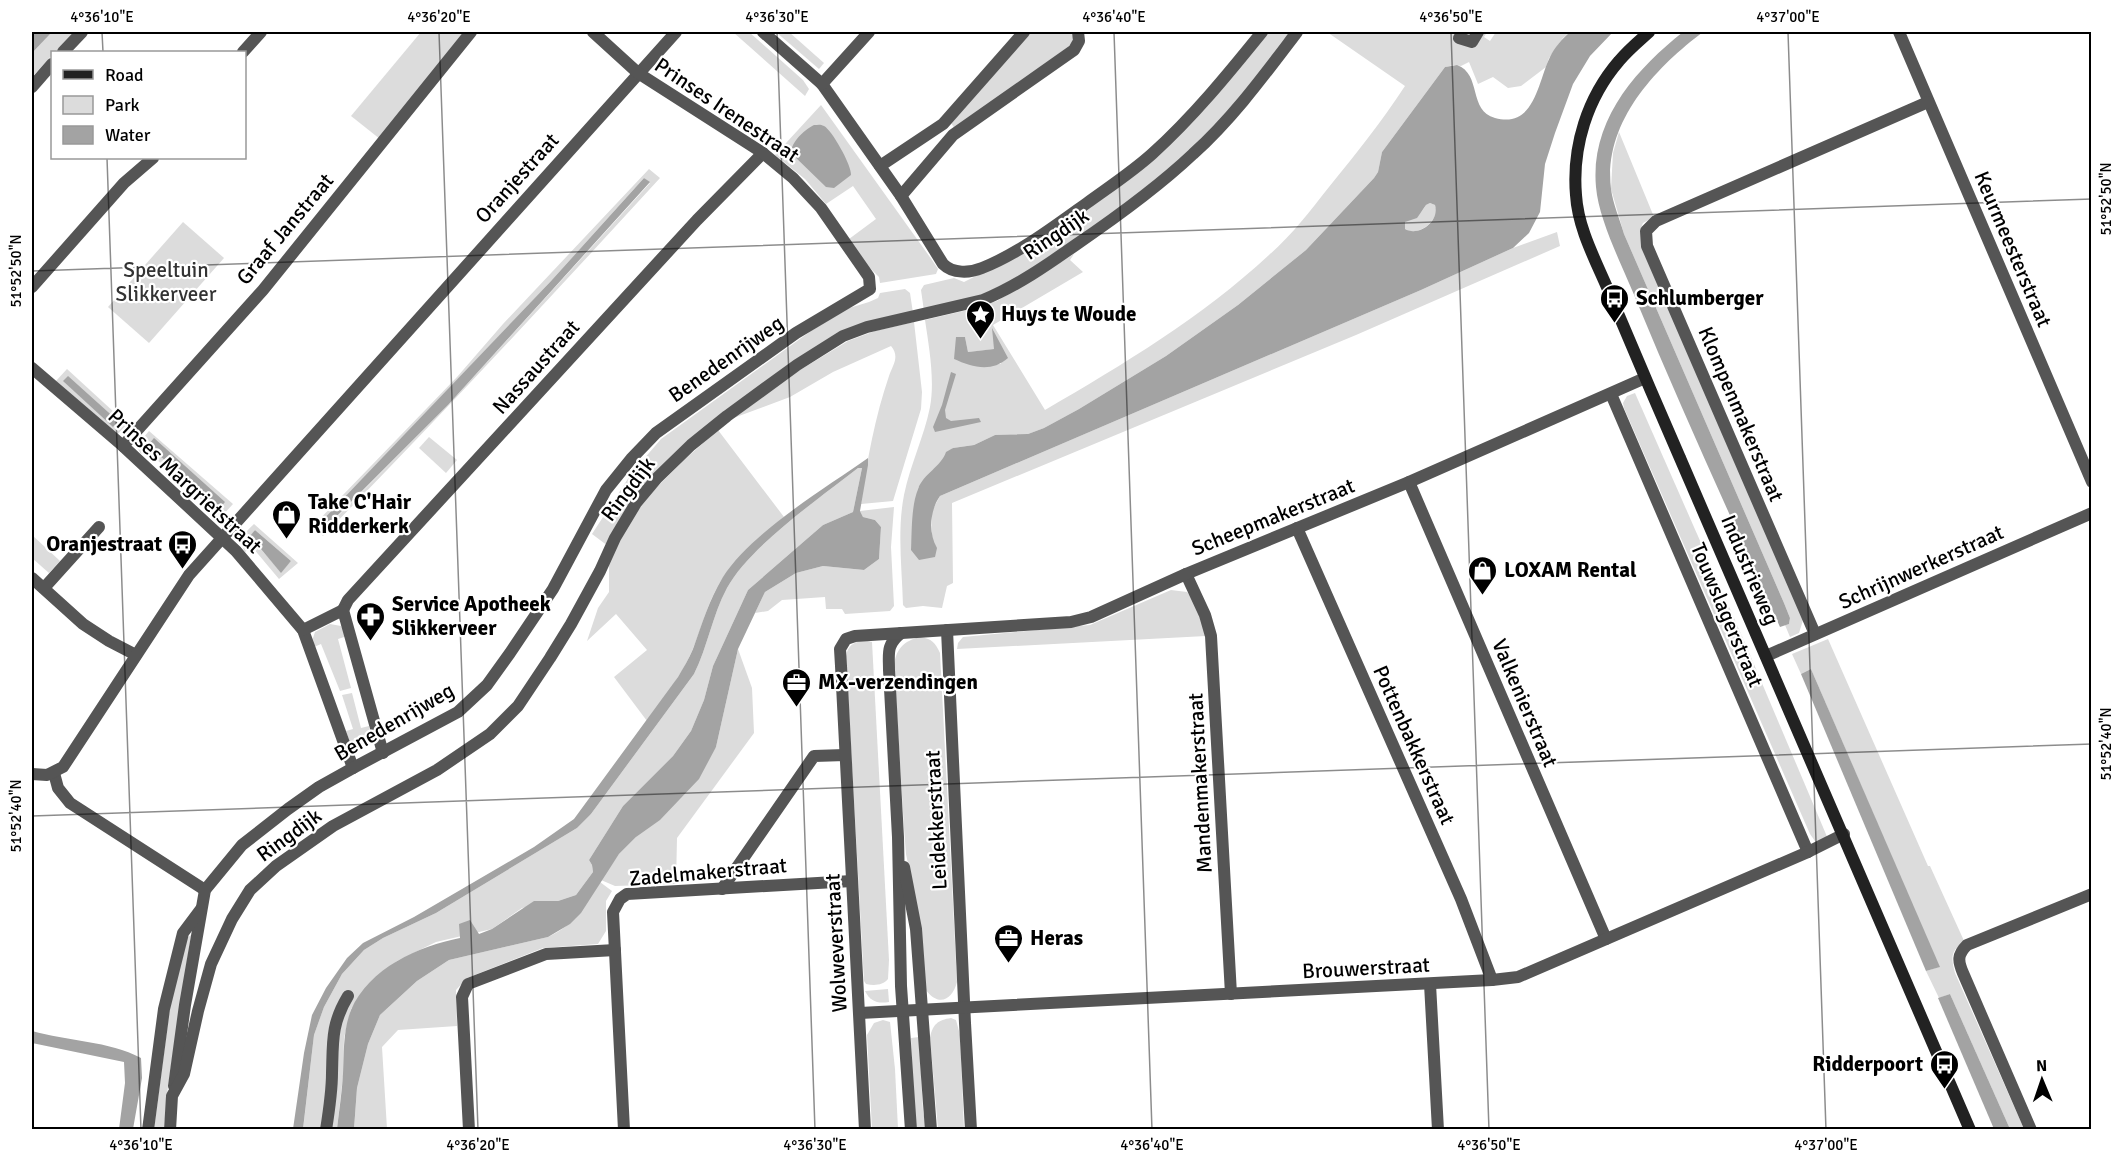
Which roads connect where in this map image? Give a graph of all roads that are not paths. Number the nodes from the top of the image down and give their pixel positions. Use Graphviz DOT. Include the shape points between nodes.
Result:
graph roads {
  1 [pos="82,32"];
  2 [pos="261,32"];
  3 [pos="471,32"];
  4 [pos="593,32"];
  5 [pos="676,32"];
  6 [pos="763,32"];
  7 [pos="869,32"];
  8 [pos="1024,32"];
  9 [pos="1078,32"];
  10 [pos="1297,32"];
  11 [pos="1478,32"];
  12 [pos="1649,32"];
  13 [pos="1899,32"];
  14 [pos="1257,33"];
  15 [pos="1459,38"];
  16 [pos="64,51"];
  17 [pos="244,51"];
  18 [pos="51,65"];
  19 [pos="638,73"];
  20 [pos="822,84"];
  21 [pos="32,87"];
  22 [pos="1928,102"];
  23 [pos="943,124"];
  24 [pos="953,135"];
  25 [pos="763,153"];
  26 [pos="152,159"];
  27 [pos="880,166"];
  28 [pos="901,196"];
  29 [pos="871,286"];
  30 [pos="32,287"];
  31 [pos="32,368"];
  32 [pos="1645,378"];
  33 [pos="1611,394"];
  34 [pos="123,446"];
  35 [pos="1409,482"];
  36 [pos="2091,482"];
  37 [pos="2091,513"];
  38 [pos="99,527"];
  39 [pos="1297,528"];
  40 [pos="222,537"];
  41 [pos="1186,574"];
  42 [pos="32,580"];
  43 [pos="44,588"];
  44 [pos="343,610"];
  45 [pos="303,630"];
  46 [pos="947,630"];
  47 [pos="901,633"];
  48 [pos="1815,634"];
  49 [pos="136,655"];
  50 [pos="1766,656"];
  51 [pos="383,753"];
  52 [pos="845,755"];
  53 [pos="353,768"];
  54 [pos="54,773"];
  55 [pos="32,774"];
  56 [pos="1844,834"];
  57 [pos="898,837"];
  58 [pos="1808,852"];
  59 [pos="852,881"];
  60 [pos="722,889"];
  61 [pos="205,890"];
  62 [pos="2091,894"];
  63 [pos="203,907"];
  64 [pos="1606,939"];
  65 [pos="615,950"];
  66 [pos="1492,980"];
  67 [pos="1430,984"];
  68 [pos="1231,994"];
  69 [pos="348,996"];
  70 [pos="964,1009"];
  71 [pos="922,1011"];
  72 [pos="903,1012"];
  73 [pos="860,1013"];
  74 [pos="172,1096"];
  75 [pos="148,1130"];
  76 [pos="170,1130"];
  77 [pos="326,1130"];
  78 [pos="469,1130"];
  79 [pos="624,1130"];
  80 [pos="865,1130"];
  81 [pos="911,1130"];
  82 [pos="931,1130"];
  83 [pos="971,1130"];
  84 [pos="1438,1130"];
  85 [pos="1970,1130"];
  86 [pos="2031,1130"];
  1 -- 16 [label="street"];
  2 -- 17 [label="street"];
  3 -- 34 [label="street, Graaf Janstraat" via="263,290"];
  4 -- 19 [label="street, Prinses Irenestraat"];
  5 -- 19 [label="street, Oranjestraat"];
  6 -- 20 [label="street"];
  7 -- 20 [label="street"];
  8 -- 23 [label="street"];
  9 -- 24 [label="street" via="1074,50"];
  10 -- 74 [label="street, Ringdijk" via="1195,153 1156,187 1067,251 983,300 843,336 762,390 691,445 636,503 571,624 518,706 459,757 305,844 250,890 211,964 184,1074"];
  11 -- 15 [label="street" via="1472,42"];
  12 -- 32 [label="street, Industrieweg" via="1621,57 1594,96 1575,170 1576,200 1588,243"];
  13 -- 22 [label="street, Keurmeesterstraat"];
  14 -- 28 [label="street" via="1231,71 1186,121 1133,170 1051,228 981,269 953,271 941,262"];
  18 -- 21 [label="street"];
  19 -- 25 [label="street, Prinses Irenestraat"];
  19 -- 40 [label="street, Oranjestraat"];
  20 -- 27 [label="street"];
  22 -- 36 [label="street, Keurmeesterstraat"];
  22 -- 48 [label="street, Klompenmakerstraat" via="1656,221 1646,231 1647,246"];
  23 -- 24 [label="street"];
  23 -- 27 [label="street"];
  24 -- 28 [label="street"];
  25 -- 29 [label="street, Prinses Irenestraat" via="821,208 869,277"];
  25 -- 44 [label="street, Nassaustraat" via="697,220 348,600"];
  26 -- 30 [label="street" via="124,183"];
  27 -- 28 [label="street"];
  29 -- 51 [label="street, Benedenrijweg" via="796,333 656,433 606,490 553,589 487,685 458,712"];
  31 -- 34 [label="street, Prinses Margrietstraat"];
  32 -- 33 [label="street, Scheepmakerstraat"];
  32 -- 50 [label="street, Industrieweg"];
  33 -- 35 [label="street, Scheepmakerstraat"];
  33 -- 58 [label="street, Touwslagerstraat"];
  34 -- 40 [label="street, Prinses Margrietstraat"];
  35 -- 39 [label="street, Scheepmakerstraat"];
  35 -- 64 [label="street, Valkenierstraat"];
  37 -- 48 [label="street, Schrijnwerkerstraat"];
  38 -- 43 [label="street"];
  39 -- 41 [label="street, Scheepmakerstraat"];
  39 -- 66 [label="street, Pottenbakkerstraat" via="1461,899"];
  40 -- 45 [label="street, Prinses Margrietstraat"];
  40 -- 49 [label="street, Oranjestraat" via="189,575"];
  41 -- 46 [label="street, Scheepmakerstraat" via="1071,622"];
  41 -- 68 [label="street, Mandenmakerstraat" via="1211,636"];
  42 -- 43 [label="street"];
  43 -- 49 [label="street" via="83,624"];
  44 -- 45 [label="street"];
  44 -- 51 [label="street"];
  45 -- 53 [label="street, Prinses Margrietstraat"];
  46 -- 47 [label="street, Scheepmakerstraat"];
  46 -- 70 [label="street, Leidekkerstraat"];
  47 -- 52 [label="street, Wolweverstraat" via="855,636 846,639 840,649"];
  47 -- 57 [label="street" via="891,641 889,650"];
  48 -- 50 [label="street, Schrijnwerkerstraat"];
  49 -- 54 [label="street, Oranjestraat" via="70,758"];
  50 -- 56 [label="street, Industrieweg"];
  51 -- 53 [label="street, Benedenrijweg"];
  52 -- 59 [label="street, Wolweverstraat"];
  52 -- 60 [label="street" via="814,756"];
  53 -- 61 [label="street, Benedenrijweg" via="288,809 242,845"];
  54 -- 55 [label="street"];
  54 -- 61 [label="street" via="58,788 70,803"];
  56 -- 58 [label="street, Brouwerstraat"];
  56 -- 85 [label="street, Industrieweg"];
  57 -- 71 [label="street" via="916,929"];
  57 -- 72 [label="street"];
  58 -- 64 [label="street, Brouwerstraat"];
  59 -- 60 [label="street, Zadelmakerstraat"];
  59 -- 73 [label="street, Wolweverstraat"];
  60 -- 65 [label="street, Zadelmakerstraat" via="627,894 613,912"];
  61 -- 63 [label="street"];
  62 -- 86 [label="street" via="1967,945 1959,953 1958,961"];
  63 -- 74 [label="street"];
  63 -- 75 [label="street" via="183,933 164,1009"];
  64 -- 66 [label="street, Brouwerstraat" via="1518,977"];
  65 -- 78 [label="street" via="546,954 468,984 462,997"];
  65 -- 79 [label="street, Zadelmakerstraat"];
  66 -- 67 [label="street, Brouwerstraat"];
  67 -- 68 [label="street, Brouwerstraat"];
  67 -- 84 [label="street"];
  68 -- 70 [label="street, Brouwerstraat"];
  69 -- 77 [label="street" via="337,1015 332,1036 333,1074"];
  70 -- 71 [label="street, Brouwerstraat"];
  70 -- 83 [label="street, Leidekkerstraat"];
  71 -- 72 [label="street, Brouwerstraat"];
  71 -- 82 [label="street"];
  72 -- 73 [label="street, Brouwerstraat"];
  72 -- 81 [label="street"];
  73 -- 80 [label="street, Wolweverstraat"];
  74 -- 76 [label="street, Ringdijk"];
}
